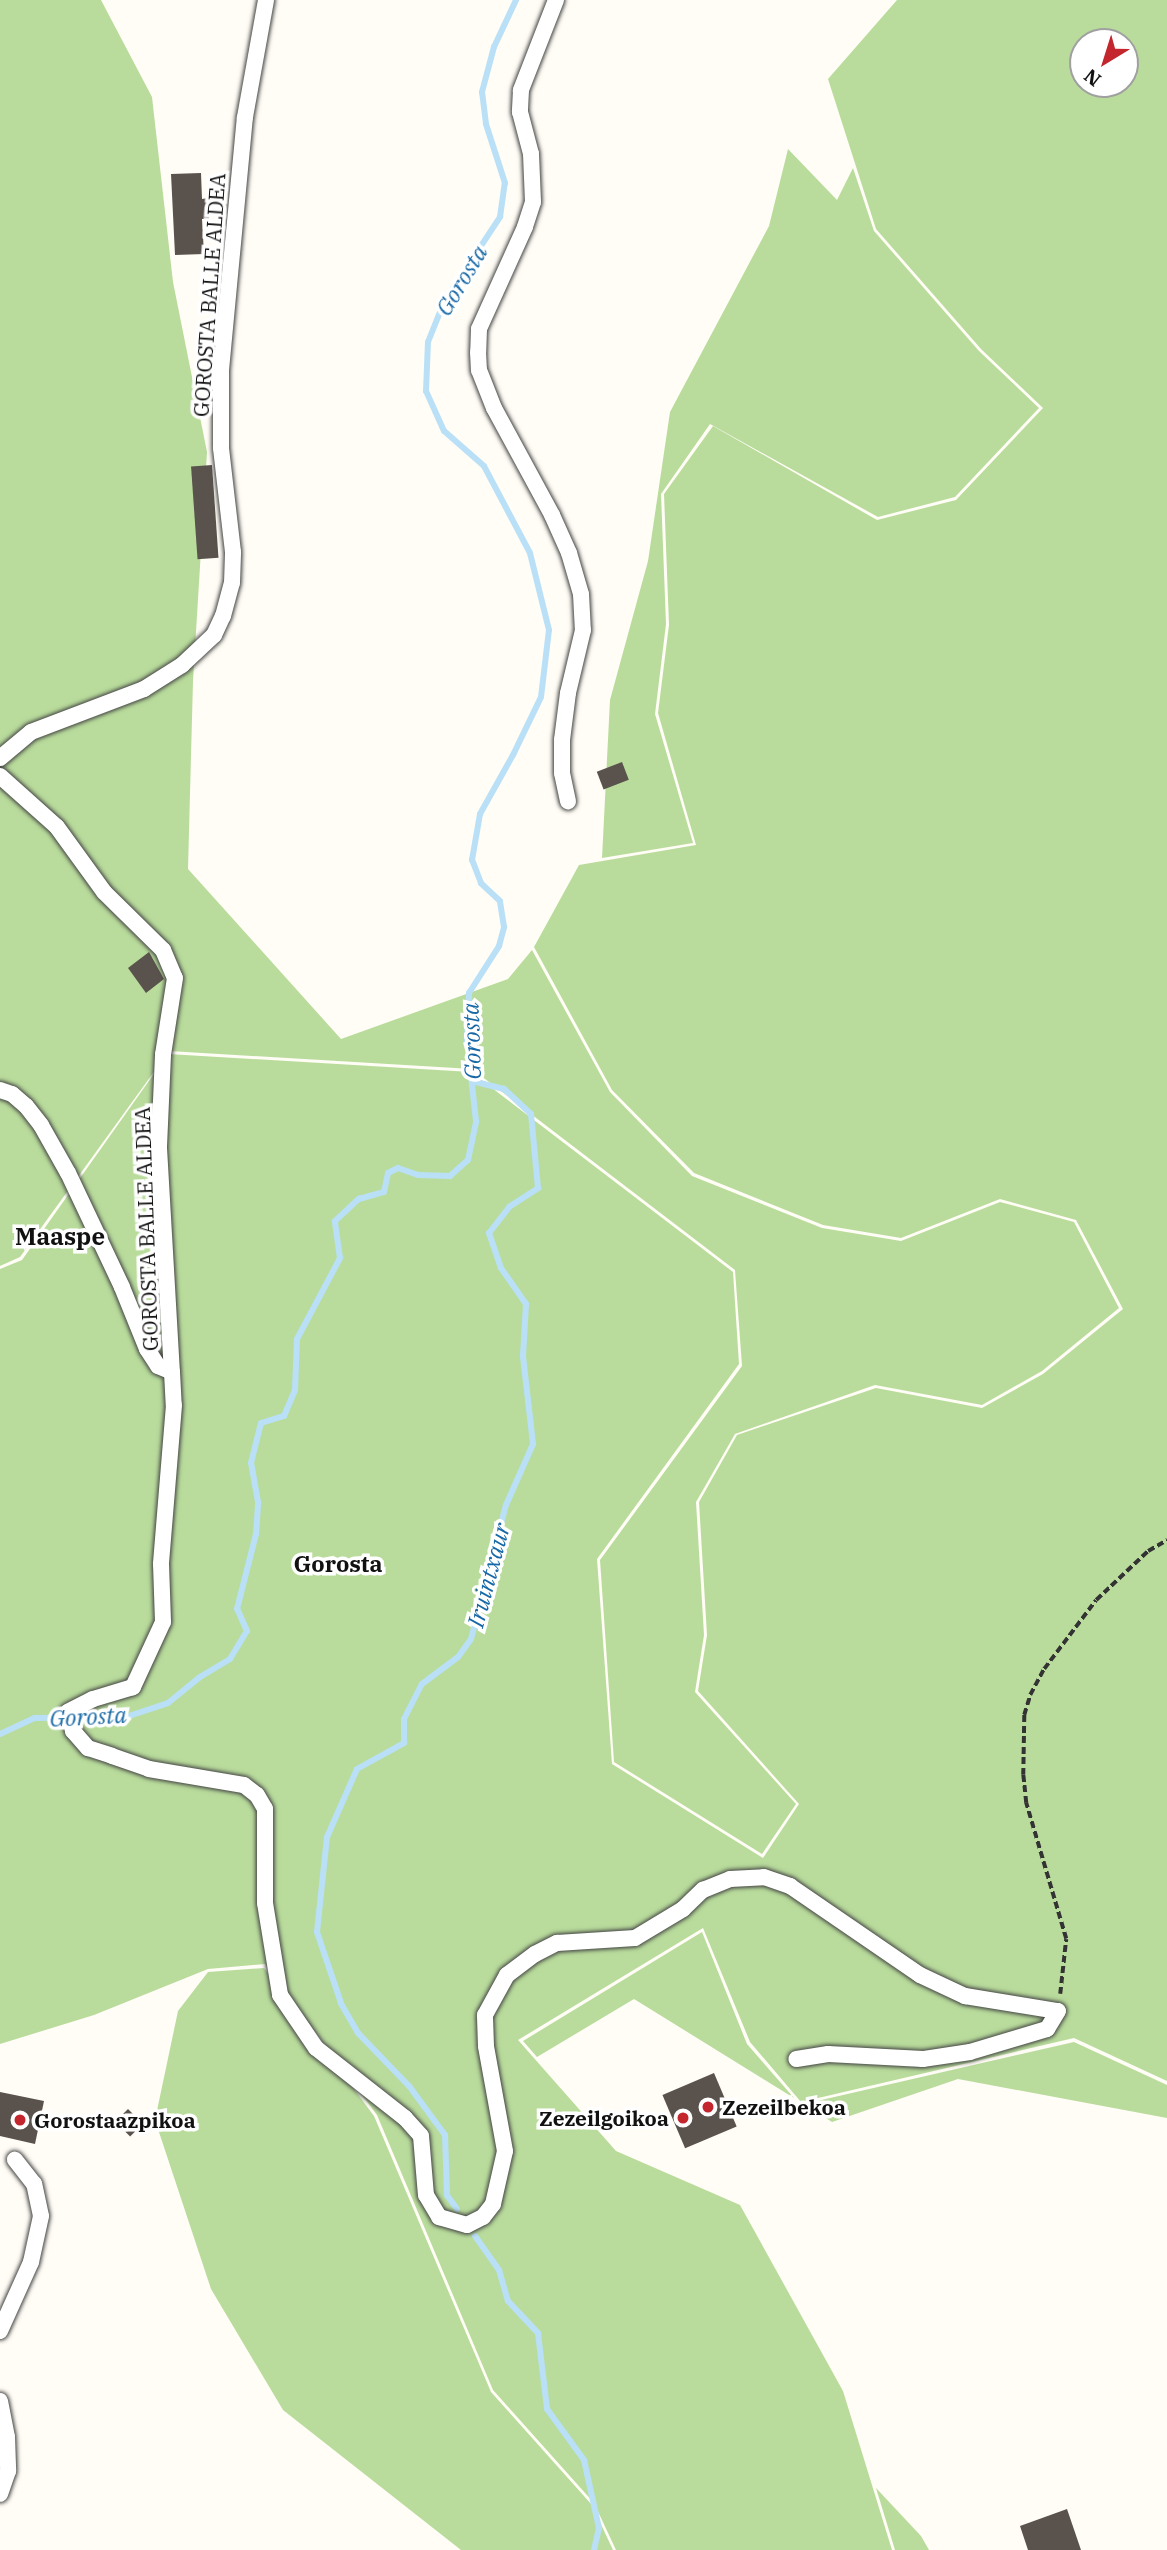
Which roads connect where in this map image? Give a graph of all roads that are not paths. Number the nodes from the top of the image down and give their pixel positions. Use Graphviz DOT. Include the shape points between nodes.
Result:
graph roads {
  1 [pos="266,0"];
  2 [pos="556,0"];
  3 [pos="0,758"];
  4 [pos="0,776"];
  5 [pos="568,800"];
  6 [pos="0,1090"];
  7 [pos="172,1372"];
  8 [pos="796,2059"];
  9 [pos="15,2160"];
  10 [pos="0,2331"];
  11 [pos="0,2401"];
  12 [pos="0,2494"];
  1 -- 3 [label="street, GOROSTA BALLE ALDEA" via="245,117 221,370 221,448 233,552 232,583 223,616 214,635 181,666 144,689 31,732"];
  2 -- 5 [label="street" via="521,90 533,202 479,329 478,352 479,370 494,408 552,515 582,594 583,630 562,740"];
  4 -- 7 [label="street, GOROSTA BALLE ALDEA" via="57,827 104,892 163,950 175,978 163,1055 159,1148"];
  6 -- 7 [label="street, GOROSTA BALLE ALDEA" via="12,1094 41,1125 122,1287 147,1349 158,1366"];
  7 -- 8 [label="street, GOROSTA BALLE ALDEA" via="174,1405 161,1564 163,1622 133,1687 68,1712 74,1731 88,1748 149,1769 243,1785 257,1795 265,1809 265,1903 280,1995 316,2048 421,2136 426,2195 439,2217 467,2225 483,2217 493,2204 505,2151 486,2046 485,2015 508,1975 557,1943 635,1938 703,1890 730,1879 764,1877 790,1886 920,1975 965,1996 1058,2011 1047,2029 970,2052 923,2059 828,2054"];
  9 -- 10 [label="street" via="34,2184 41,2216 31,2262"];
  11 -- 12 [label="street" via="8,2471"];
}
